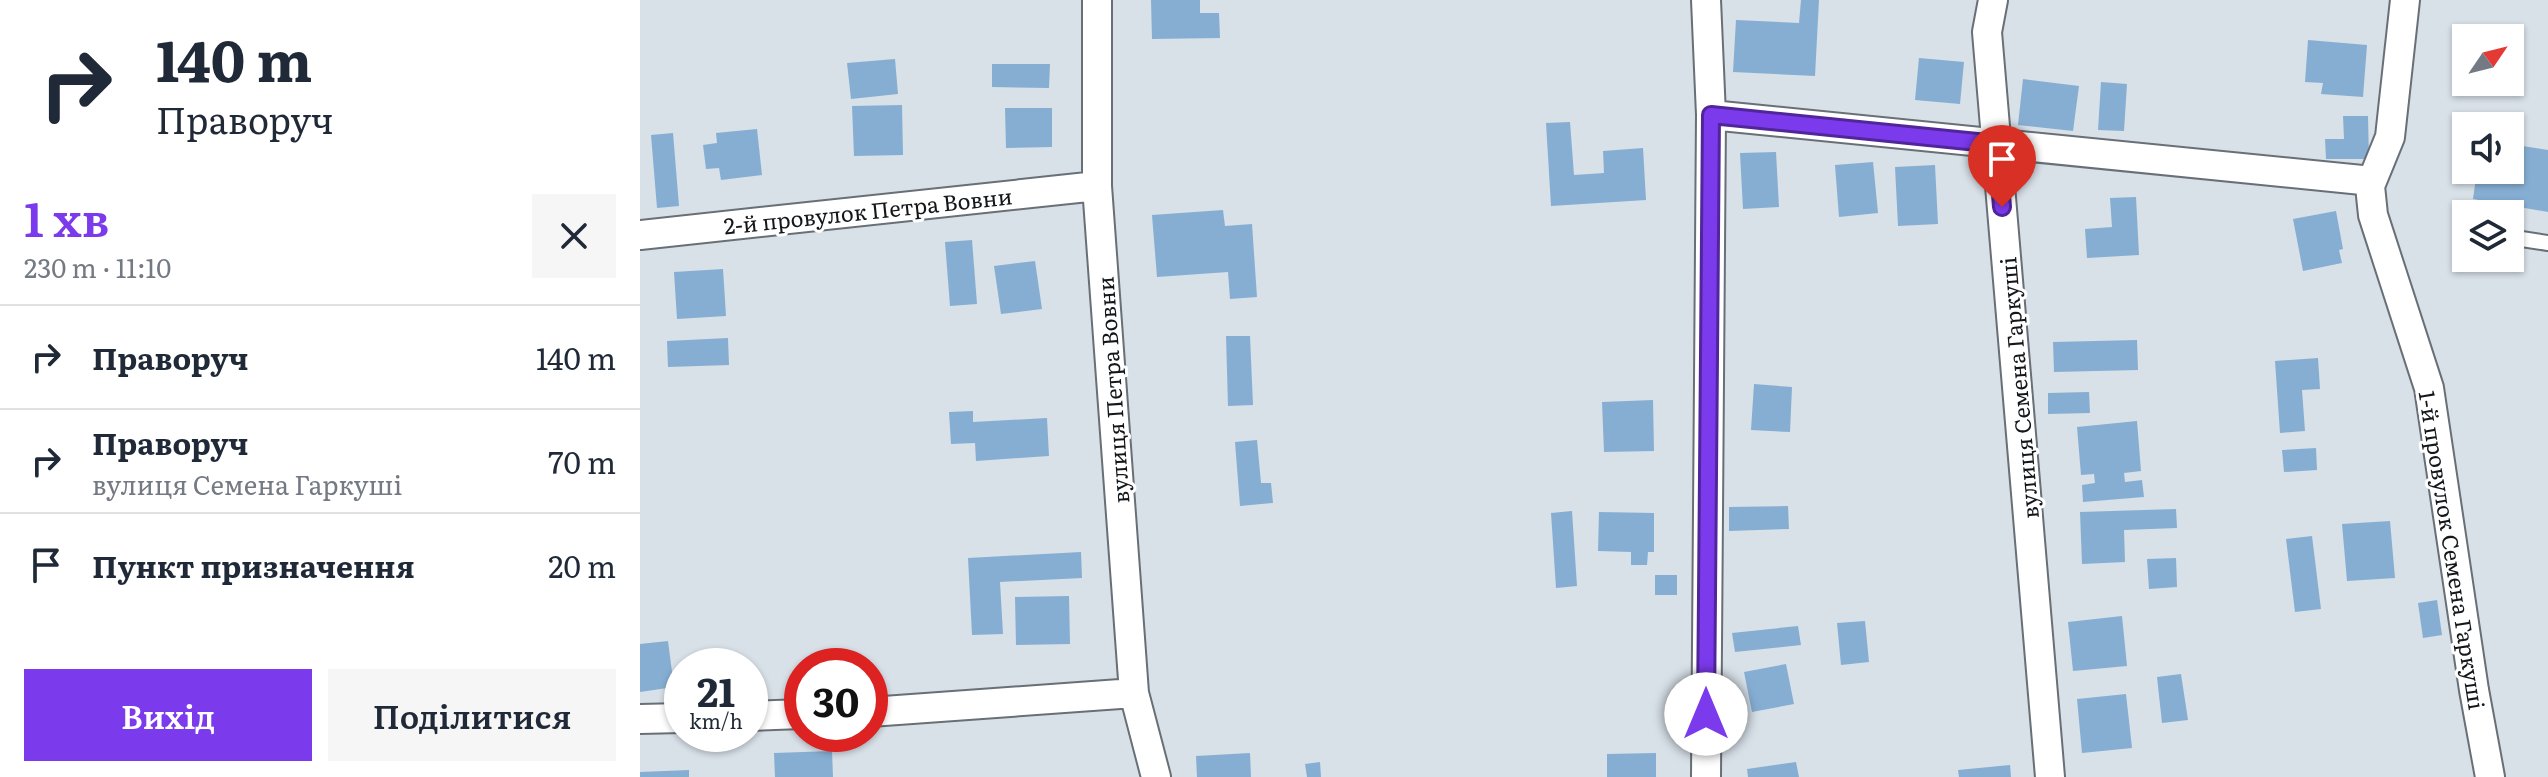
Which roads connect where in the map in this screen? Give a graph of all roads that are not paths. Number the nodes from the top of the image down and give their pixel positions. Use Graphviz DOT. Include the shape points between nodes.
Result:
graph roads {
  1 [pos="1097,0"];
  2 [pos="1706,0"];
  3 [pos="1993,0"];
  4 [pos="2405,0"];
  5 [pos="1711,115"];
  6 [pos="1997,144"];
  7 [pos="2372,181"];
  8 [pos="1097,186"];
  9 [pos="640,235"];
  10 [pos="2524,239"];
  11 [pos="2548,243"];
  12 [pos="1134,693"];
  13 [pos="888,711"];
  14 [pos="664,718"];
  15 [pos="640,719"];
  16 [pos="1156,777"];
  17 [pos="1706,777"];
  18 [pos="2050,777"];
  19 [pos="2490,777"];
  1 -- 8 [label="street, вулиця Петра Вовни"];
  2 -- 5 [label="street"];
  3 -- 6 [label="street, вулиця Семена Гаркуші" via="1987,32"];
  4 -- 7 [label="street, 1-й провулок Семена Гаркуші" via="2390,137"];
  5 -- 6 [label="street"];
  5 -- 17 [label="street"];
  6 -- 7 [label="street"];
  6 -- 18 [label="street, вулиця Семена Гаркуші"];
  7 -- 19 [label="street, 1-й провулок Семена Гаркуші" via="2373,215 2429,388"];
  8 -- 9 [label="street, 2-й провулок Петра Вовни"];
  8 -- 12 [label="street, вулиця Петра Вовни"];
  10 -- 11 [label="lane"];
  12 -- 13 [label="street"];
  12 -- 16 [label="street, вулиця Петра Вовни"];
  14 -- 15 [label="street"];
}
